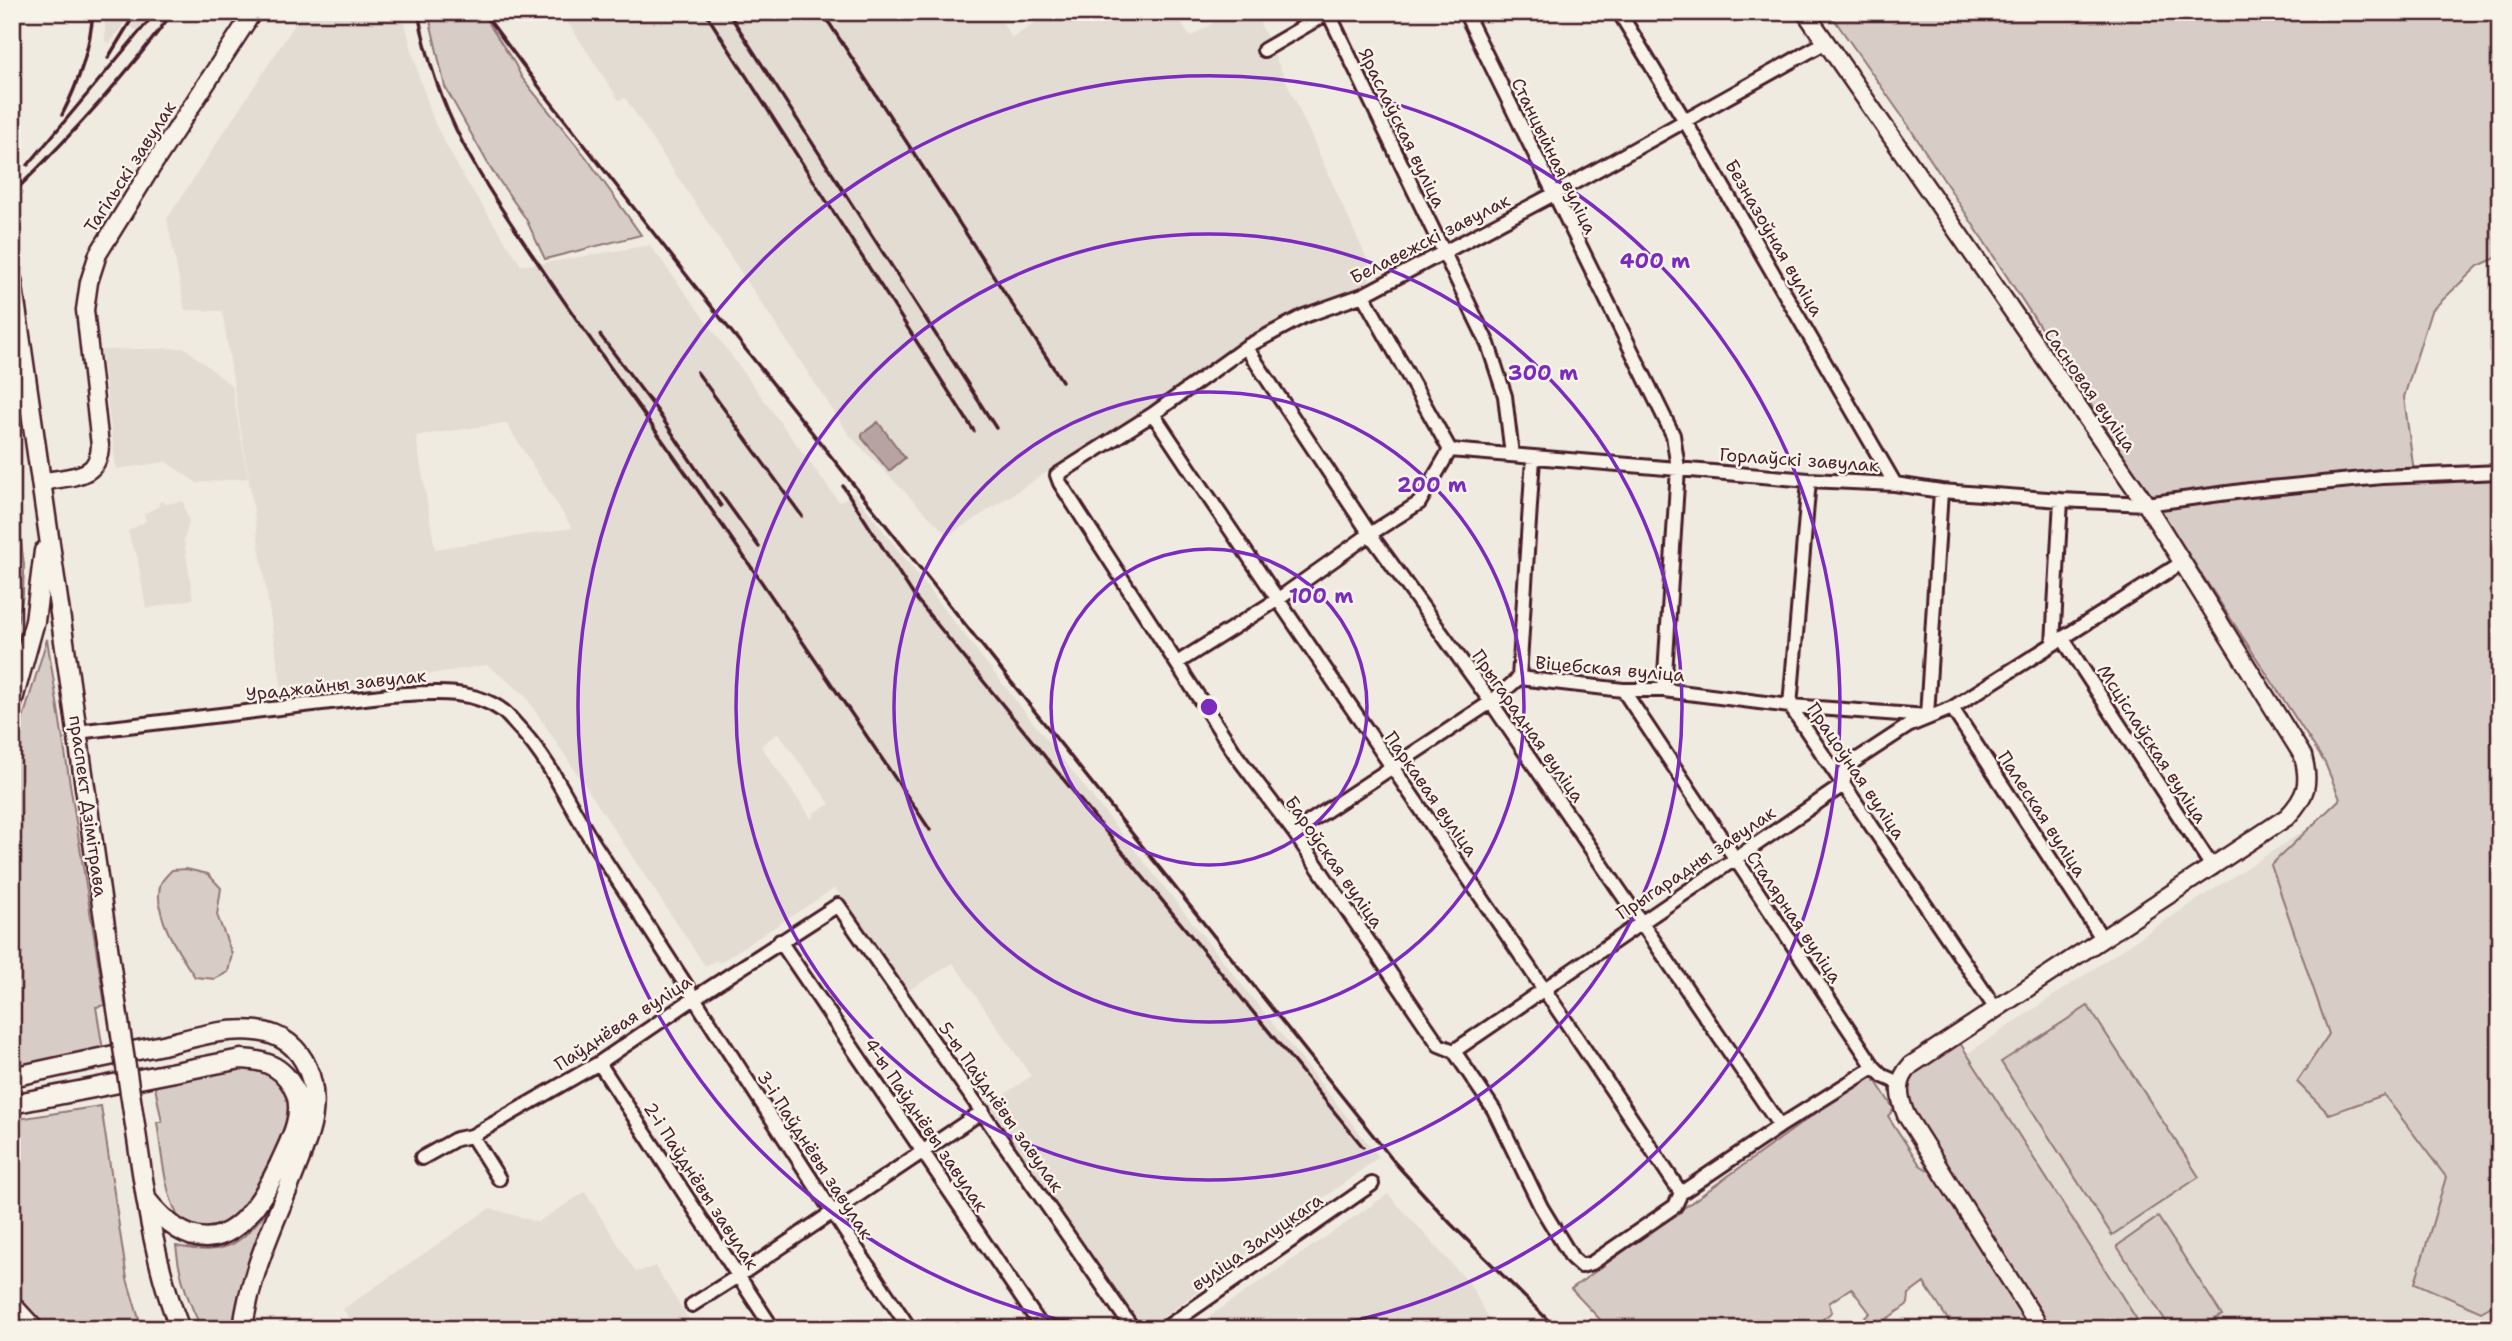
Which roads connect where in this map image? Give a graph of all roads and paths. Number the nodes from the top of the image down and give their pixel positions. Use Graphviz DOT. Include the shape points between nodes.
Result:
graph roads {
  1 [pos="253,12"];
  2 [pos="1328,12"];
  3 [pos="1465,12"];
  4 [pos="1619,12"];
  5 [pos="1805,12"];
  6 [pos="1826,42"];
  7 [pos="1264,50"];
  8 [pos="1685,121"];
  9 [pos="1554,194"];
  10 [pos="1443,253"];
  11 [pos="12,280"];
  12 [pos="1363,295"];
  13 [pos="1246,347"];
  14 [pos="1153,414"];
  15 [pos="1450,450"];
  16 [pos="1512,455"];
  17 [pos="1533,458"];
  18 [pos="1678,468"];
  19 [pos="2500,472"];
  20 [pos="1057,475"];
  21 [pos="1809,480"];
  22 [pos="41,482"];
  23 [pos="1895,484"];
  24 [pos="1941,491"];
  25 [pos="2061,500"];
  26 [pos="2146,504"];
  27 [pos="48,523"];
  28 [pos="1370,534"];
  29 [pos="2183,562"];
  30 [pos="1277,600"];
  31 [pos="2058,642"];
  32 [pos="1177,663"];
  33 [pos="1519,678"];
  34 [pos="1623,690"];
  35 [pos="1664,690"];
  36 [pos="1491,702"];
  37 [pos="12,703"];
  38 [pos="1790,706"];
  39 [pos="1952,708"];
  40 [pos="1927,716"];
  41 [pos="77,732"];
  42 [pos="1392,769"];
  43 [pos="1843,785"];
  44 [pos="1294,832"];
  45 [pos="1733,859"];
  46 [pos="2213,868"];
  47 [pos="838,905"];
  48 [pos="1642,921"];
  49 [pos="2102,938"];
  50 [pos="780,941"];
  51 [pos="1545,987"];
  52 [pos="693,999"];
  53 [pos="1996,1009"];
  54 [pos="1454,1051"];
  55 [pos="599,1063"];
  56 [pos="1874,1067"];
  57 [pos="44,1070"];
  58 [pos="12,1077"];
  59 [pos="1899,1083"];
  60 [pos="49,1097"];
  61 [pos="12,1104"];
  62 [pos="983,1111"];
  63 [pos="1780,1126"];
  64 [pos="471,1136"];
  65 [pos="923,1150"];
  66 [pos="422,1157"];
  67 [pos="499,1179"];
  68 [pos="1372,1184"];
  69 [pos="1681,1193"];
  70 [pos="146,1199"];
  71 [pos="831,1213"];
  72 [pos="738,1276"];
  73 [pos="12,1305"];
  74 [pos="692,1305"];
  75 [pos="34,1329"];
  76 [pos="180,1329"];
  77 [pos="243,1329"];
  78 [pos="773,1329"];
  79 [pos="910,1329"];
  80 [pos="1043,1329"];
  81 [pos="1133,1329"];
  82 [pos="1164,1329"];
  83 [pos="2041,1329"];
  1 -- 22 [label="main road, Тагільскі завулак" via="98,254 85,310 100,446 97,464 89,472"];
  2 -- 7 [label="street"];
  2 -- 10 [label="street, Яраслаўская вуліца"];
  3 -- 9 [label="street, Станцыйная вуліца"];
  4 -- 8 [label="street, Безназоўная вуліца"];
  5 -- 6 [label="main road, Сасновая вуліца"];
  6 -- 8 [label="street, Белавежскі завулак"];
  6 -- 26 [label="main road, Сасновая вуліца"];
  8 -- 9 [label="street, Белавежскі завулак"];
  8 -- 23 [label="street, Безназоўная вуліца"];
  9 -- 10 [label="street, Белавежскі завулак"];
  9 -- 18 [label="street, Станцыйная вуліца" via="1673,436"];
  10 -- 12 [label="street, Белавежскі завулак"];
  10 -- 16 [label="street, Яраслаўская вуліца" via="1488,344 1505,396"];
  11 -- 22 [label="main road, праспект Дзімітрава"];
  12 -- 13 [label="street, Белавежскі завулак" via="1304,316"];
  12 -- 15 [label="street"];
  13 -- 14 [label="street, Белавежскі завулак"];
  13 -- 28 [label="street, Прыгарадная вуліца"];
  14 -- 20 [label="street, Белавежскі завулак"];
  14 -- 30 [label="street, Паркавая вуліца"];
  15 -- 16 [label="street, Горлаўскі завулак"];
  15 -- 28 [label="street" via="1419,503"];
  16 -- 17 [label="street, Горлаўскі завулак"];
  17 -- 18 [label="street, Горлаўскі завулак"];
  17 -- 33 [label="street"];
  18 -- 21 [label="street, Горлаўскі завулак"];
  18 -- 35 [label="street"];
  19 -- 26 [label="street, Горлаўскі завулак" via="2382,477"];
  20 -- 32 [label="street, Бароўская вуліца"];
  21 -- 23 [label="street, Горлаўскі завулак"];
  21 -- 38 [label="street, Працоўная вуліца"];
  22 -- 27 [label="main road, праспект Дзімітрава"];
  23 -- 24 [label="street, Горлаўскі завулак"];
  24 -- 25 [label="street, Горлаўскі завулак"];
  24 -- 40 [label="street"];
  25 -- 26 [label="street, Горлаўскі завулак"];
  25 -- 31 [label="street"];
  26 -- 29 [label="main road, Сасновая вуліца"];
  27 -- 37 [label="main road" via="35,621"];
  27 -- 41 [label="main road, праспект Дзімітрава"];
  28 -- 30 [label="street"];
  28 -- 36 [label="street, Прыгарадная вуліца"];
  29 -- 31 [label="street"];
  29 -- 46 [label="main road, Сасновая вуліца" via="2302,756 2308,773 2300,804"];
  30 -- 32 [label="street"];
  30 -- 42 [label="street, Паркавая вуліца"];
  31 -- 39 [label="street"];
  31 -- 46 [label="street, Мсціслаўская вуліца"];
  32 -- 44 [label="street, Бароўская вуліца" via="1236,755"];
  33 -- 34 [label="street, Віцебская вуліца"];
  33 -- 36 [label="street, Віцебская вуліца"];
  34 -- 35 [label="street, Віцебская вуліца"];
  34 -- 45 [label="street, Сталярная вуліца"];
  35 -- 38 [label="street, Віцебская вуліца"];
  36 -- 42 [label="street, Віцебская вуліца"];
  36 -- 48 [label="street, Прыгарадная вуліца"];
  38 -- 40 [label="street, Віцебская вуліца"];
  38 -- 43 [label="street, Працоўная вуліца"];
  39 -- 40 [label="street, Прыгарадны завулак"];
  39 -- 49 [label="street, Палеская вуліца"];
  40 -- 43 [label="street, Прыгарадны завулак" via="1847,766"];
  41 -- 52 [label="street, Ураджайны завулак" via="390,695 460,694 477,699 503,711 542,756"];
  41 -- 70 [label="main road, праспект Дзімітрава, bridge"];
  42 -- 44 [label="street, Віцебская вуліца"];
  42 -- 51 [label="street, Паркавая вуліца"];
  43 -- 45 [label="street, Прыгарадны завулак"];
  43 -- 53 [label="street, Працоўная вуліца"];
  44 -- 54 [label="street, Бароўская вуліца" via="1439,1045"];
  45 -- 48 [label="street, Прыгарадны завулак"];
  45 -- 56 [label="street, Сталярная вуліца"];
  46 -- 49 [label="main road"];
  47 -- 50 [label="street, Паўднёвая вуліца"];
  47 -- 62 [label="street, 5-ы Паўднёвы завулак"];
  48 -- 51 [label="street, Прыгарадны завулак"];
  48 -- 63 [label="street, Прыгарадная вуліца"];
  49 -- 53 [label="main road"];
  50 -- 52 [label="street, Паўднёвая вуліца"];
  50 -- 65 [label="street, 4-ы Паўднёвы завулак"];
  51 -- 54 [label="street, Прыгарадны завулак"];
  51 -- 69 [label="street, Паркавая вуліца"];
  52 -- 55 [label="street, Паўднёвая вуліца"];
  52 -- 71 [label="street, 3-і Паўднёвы завулак"];
  53 -- 59 [label="main road" via="1911,1065"];
  54 -- 69 [label="street, Бароўская вуліца" via="1494,1110 1541,1207 1581,1266 1592,1264 1675,1206"];
  55 -- 64 [label="street, Паўднёвая вуліца"];
  55 -- 72 [label="street, 2-і Паўднёвы завулак"];
  56 -- 59 [label="street, Сталярная вуліца"];
  56 -- 63 [label="street"];
  57 -- 58 [label="main road"];
  57 -- 60 [label="main road"];
  57 -- 77 [label="main road" via="216,1033 257,1031 283,1040 308,1066 315,1105 309,1132 250,1288"];
  59 -- 83 [label="main road" via="1906,1115"];
  60 -- 61 [label="main road"];
  60 -- 70 [label="main road" via="241,1059 259,1059 282,1071 296,1094 292,1137 265,1194 236,1228 213,1238 181,1233"];
  62 -- 65 [label="street"];
  62 -- 81 [label="street, 5-ы Паўднёвы завулак"];
  63 -- 69 [label="street"];
  64 -- 66 [label="street, Паўднёвая вуліца"];
  64 -- 67 [label="street"];
  65 -- 71 [label="street"];
  65 -- 80 [label="street, 4-ы Паўднёвы завулак"];
  68 -- 82 [label="street, вуліца Залуцкага"];
  70 -- 76 [label="main road, праспект Дзімітрава" via="160,1269"];
  71 -- 72 [label="street"];
  71 -- 79 [label="street, 3-і Паўднёвы завулак"];
  72 -- 74 [label="street"];
  72 -- 78 [label="street, 2-і Паўднёвы завулак"];
  73 -- 75 [label="main road"];
}
